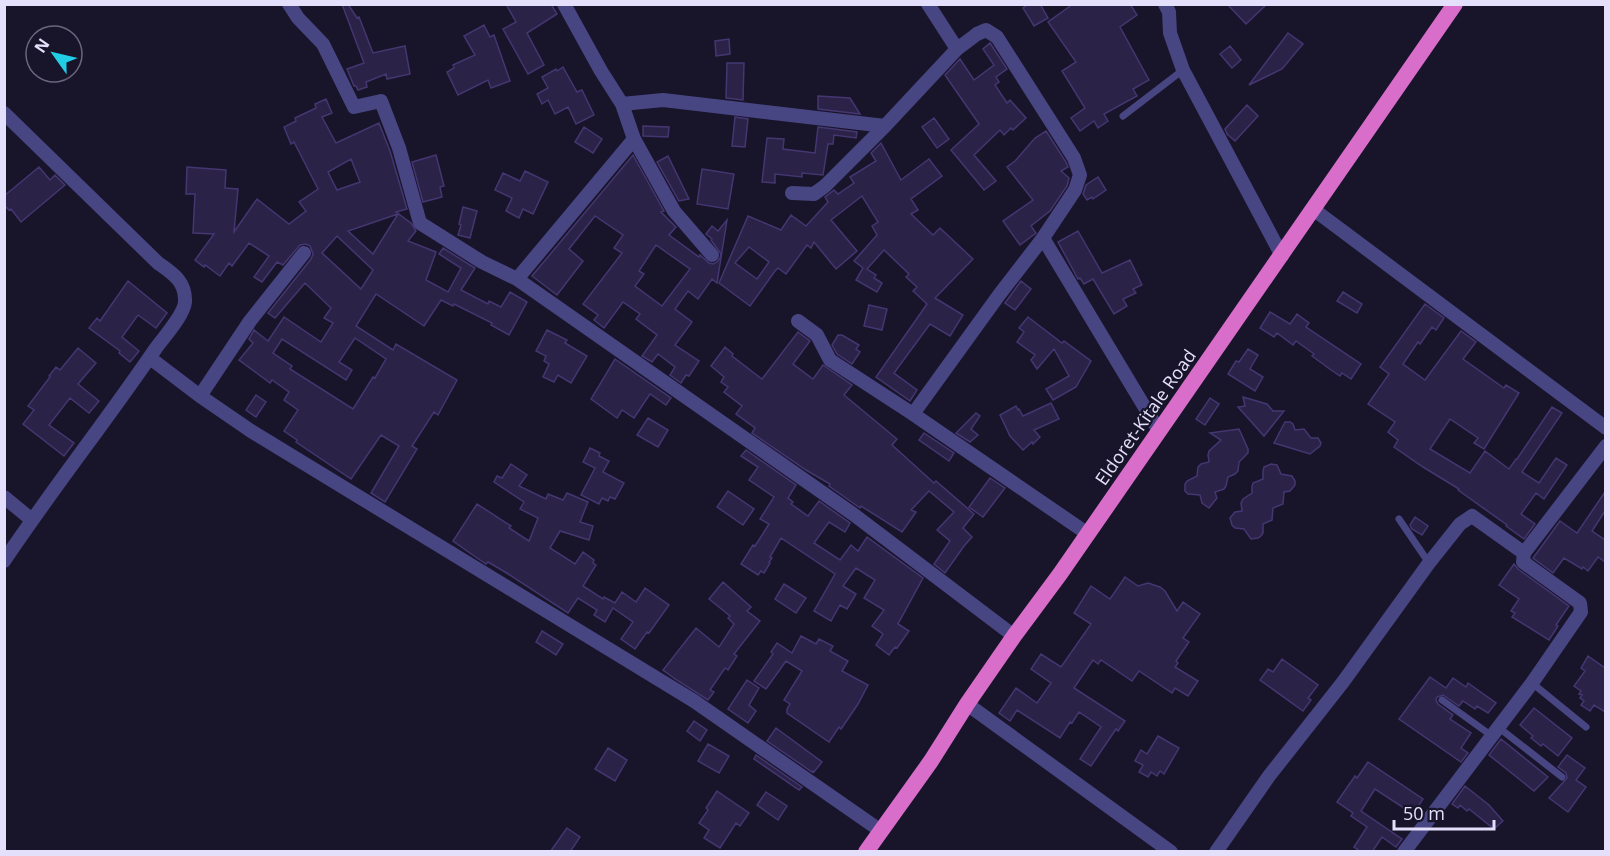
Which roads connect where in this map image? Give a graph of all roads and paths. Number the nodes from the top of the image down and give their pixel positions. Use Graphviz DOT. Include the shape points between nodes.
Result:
graph roads {
  1 [pos="289,4"];
  2 [pos="564,4"];
  3 [pos="928,4"];
  4 [pos="1165,4"];
  5 [pos="1455,4"];
  6 [pos="957,49"];
  7 [pos="1183,70"];
  8 [pos="622,104"];
  9 [pos="4,113"];
  10 [pos="1123,116"];
  11 [pos="885,126"];
  12 [pos="634,139"];
  13 [pos="792,193"];
  14 [pos="1313,209"];
  15 [pos="1043,238"];
  16 [pos="304,253"];
  17 [pos="712,255"];
  18 [pos="1282,256"];
  19 [pos="517,279"];
  20 [pos="798,321"];
  21 [pos="150,358"];
  22 [pos="200,396"];
  23 [pos="913,414"];
  24 [pos="1605,428"];
  25 [pos="1159,431"];
  26 [pos="1605,446"];
  27 [pos="4,497"];
  28 [pos="1399,519"];
  29 [pos="32,520"];
  30 [pos="1088,534"];
  31 [pos="1524,553"];
  32 [pos="4,561"];
  33 [pos="1429,563"];
  34 [pos="1014,636"];
  35 [pos="1532,683"];
  36 [pos="1442,699"];
  37 [pos="967,704"];
  38 [pos="1586,727"];
  39 [pos="1495,732"];
  40 [pos="1562,777"];
  41 [pos="881,831"];
  42 [pos="866,852"];
  43 [pos="1172,852"];
  44 [pos="1216,852"];
  45 [pos="1404,852"];
  1 -- 19 [label="street" via="323,44 354,107 381,100 420,223"];
  2 -- 8 [label="street"];
  3 -- 6 [label="street"];
  4 -- 7 [label="street"];
  5 -- 14 [label="highway, Eldoret-Kitale Road"];
  6 -- 11 [label="street"];
  6 -- 15 [label="street" via="986,30 997,37 1074,158 1080,175 1075,190"];
  7 -- 10 [label="lane"];
  7 -- 18 [label="street"];
  8 -- 11 [label="street" via="663,99"];
  8 -- 12 [label="street"];
  9 -- 21 [label="street" via="177,277 183,288 184,306"];
  11 -- 13 [label="street" via="819,190 813,194"];
  12 -- 17 [label="street" via="674,211"];
  12 -- 19 [label="street"];
  14 -- 18 [label="highway, Eldoret-Kitale Road"];
  14 -- 24 [label="street"];
  15 -- 23 [label="street"];
  15 -- 25 [label="street"];
  16 -- 22 [label="street" via="250,321"];
  18 -- 25 [label="highway, Eldoret-Kitale Road"];
  19 -- 34 [label="street" via="853,514"];
  20 -- 23 [label="street" via="817,335 830,360"];
  21 -- 22 [label="street"];
  21 -- 29 [label="street"];
  22 -- 41 [label="street" via="694,701"];
  23 -- 30 [label="street"];
  25 -- 30 [label="highway, Eldoret-Kitale Road"];
  26 -- 31 [label="street"];
  27 -- 29 [label="street"];
  28 -- 33 [label="lane"];
  29 -- 32 [label="street"];
  30 -- 34 [label="highway, Eldoret-Kitale Road"];
  31 -- 33 [label="street" via="1472,516 1460,524"];
  31 -- 35 [label="street" via="1523,562 1580,603 1581,612"];
  33 -- 44 [label="street"];
  34 -- 37 [label="highway, Eldoret-Kitale Road"];
  35 -- 38 [label="lane"];
  35 -- 39 [label="street"];
  36 -- 39 [label="lane"];
  37 -- 41 [label="highway, Eldoret-Kitale Road"];
  37 -- 43 [label="street"];
  39 -- 40 [label="lane"];
  39 -- 45 [label="street"];
  41 -- 42 [label="highway, Eldoret-Kitale Road"];
}
